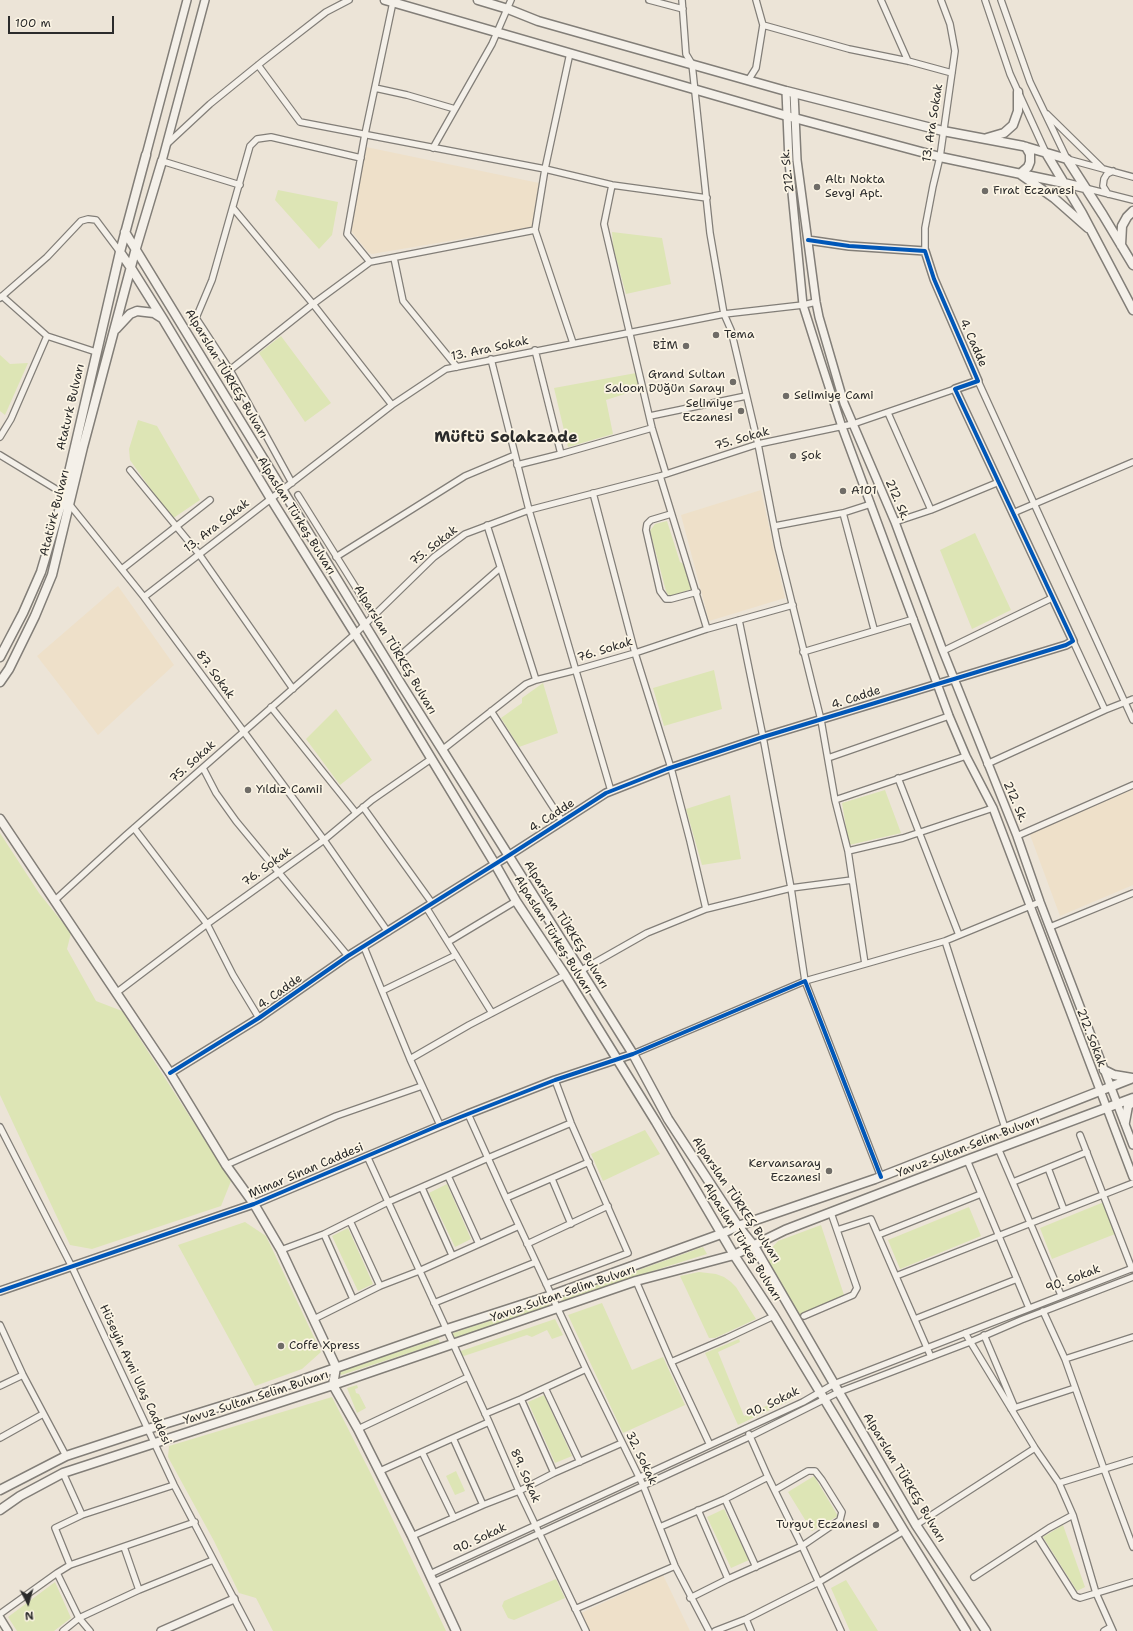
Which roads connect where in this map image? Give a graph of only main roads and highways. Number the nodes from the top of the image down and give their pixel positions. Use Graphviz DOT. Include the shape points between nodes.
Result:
graph roads {
  1 [pos="385,0"];
  2 [pos="478,0"];
  3 [pos="1018,92"];
  4 [pos="985,139"];
  5 [pos="1026,147"];
  6 [pos="1046,153"];
  7 [pos="146,155"];
  8 [pos="162,161"];
  9 [pos="1020,174"];
  10 [pos="1064,183"];
  11 [pos="1086,188"];
  12 [pos="1133,211"];
  13 [pos="1091,231"];
  14 [pos="125,232"];
  15 [pos="1122,246"];
  16 [pos="136,248"];
  17 [pos="120,252"];
  18 [pos="1133,266"];
  19 [pos="131,268"];
  20 [pos="1133,310"];
  21 [pos="163,319"];
  22 [pos="114,331"];
  23 [pos="0,657"];
  24 [pos="0,682"];
  25 [pos="0,819"];
  26 [pos="1104,1070"];
  27 [pos="1133,1078"];
  28 [pos="1133,1098"];
  29 [pos="1133,1102"];
  30 [pos="1125,1122"];
  31 [pos="738,1226"];
  32 [pos="721,1234"];
  33 [pos="754,1246"];
  34 [pos="734,1255"];
  35 [pos="336,1367"];
  36 [pos="333,1385"];
  37 [pos="0,1490"];
  38 [pos="0,1510"];
  39 [pos="456,1631"];
  40 [pos="965,1631"];
  41 [pos="986,1631"];
  1 -- 9 [label="main road" via="791,117 940,157"];
  2 -- 4 [label="main road" via="538,21 794,93 943,131"];
  3 -- 4 [label="main road" via="1018,112 1013,125 1004,133"];
  4 -- 5 [label="main road"];
  5 -- 6 [label="main road"];
  5 -- 9 [label="main road" via="1030,154 1030,162"];
  6 -- 10 [label="main road"];
  6 -- 11 [label="main road" via="1067,159"];
  7 -- 14 [label="main road, Ataturk Bulvarı"];
  8 -- 16 [label="main road, Atatürk Bulvarı"];
  9 -- 10 [label="main road"];
  9 -- 13 [label="main road" via="1054,198"];
  10 -- 11 [label="main road"];
  10 -- 13 [label="main road"];
  11 -- 15 [label="main road"];
  12 -- 15 [label="main road" via="1122,226"];
  13 -- 20 [label="main road"];
  14 -- 16 [label="main road, Alparslan TÜRKEŞ Bulvarı"];
  14 -- 17 [label="main road, Ataturk Bulvarı"];
  15 -- 18 [label="main road"];
  16 -- 19 [label="main road, Atatürk Bulvarı"];
  16 -- 31 [label="main road, Alparslan TÜRKEŞ Bulvarı" via="282,491 633,1054 668,1119"];
  17 -- 19 [label="main road, Alpaslan Türkeş Bulvarı"];
  17 -- 23 [label="main road, Ataturk Bulvarı" via="64,494 41,572"];
  19 -- 21 [label="main road, Alpaslan Türkeş Bulvarı"];
  19 -- 22 [label="main road, Atatürk Bulvarı"];
  21 -- 22 [label="main road" via="154,313 137,311 130,314"];
  21 -- 32 [label="main road, Alpaslan Türkeş Bulvarı" via="516,901 656,1122"];
  22 -- 24 [label="main road, Atatürk Bulvarı" via="52,576 35,616"];
  25 -- 35 [label="main road" via="170,1073 226,1165 254,1204 281,1250"];
  26 -- 27 [label="main road" via="1114,1075"];
  27 -- 31 [label="main road, Yavuz Sultan Selim Bulvarı" via="881,1177"];
  28 -- 33 [label="main road, Yavuz Sultan Selim Bulvarı" via="785,1230"];
  29 -- 30 [label="main road" via="1128,1106"];
  31 -- 32 [label="main road, Yavuz Sultan Selim Bulvarı"];
  31 -- 33 [label="main road, Alparslan TÜRKEŞ Bulvarı"];
  32 -- 34 [label="main road, Alpaslan Türkeş Bulvarı"];
  32 -- 35 [label="main road, Yavuz Sultan Selim Bulvarı" via="552,1295"];
  33 -- 34 [label="main road, Yavuz Sultan Selim Bulvarı"];
  33 -- 41 [label="main road, Alparslan TÜRKEŞ Bulvarı" via="916,1525"];
  34 -- 36 [label="main road, Yavuz Sultan Selim Bulvarı" via="636,1281"];
  34 -- 40 [label="main road, Alpaslan Türkeş Bulvarı" via="774,1316"];
  35 -- 36 [label="main road"];
  35 -- 37 [label="main road, Yavuz Sultan Selim Bulvarı" via="267,1392 66,1456"];
  36 -- 38 [label="main road, Yavuz Sultan Selim Bulvarı" via="63,1473"];
  36 -- 39 [label="main road" via="380,1471"];
}
